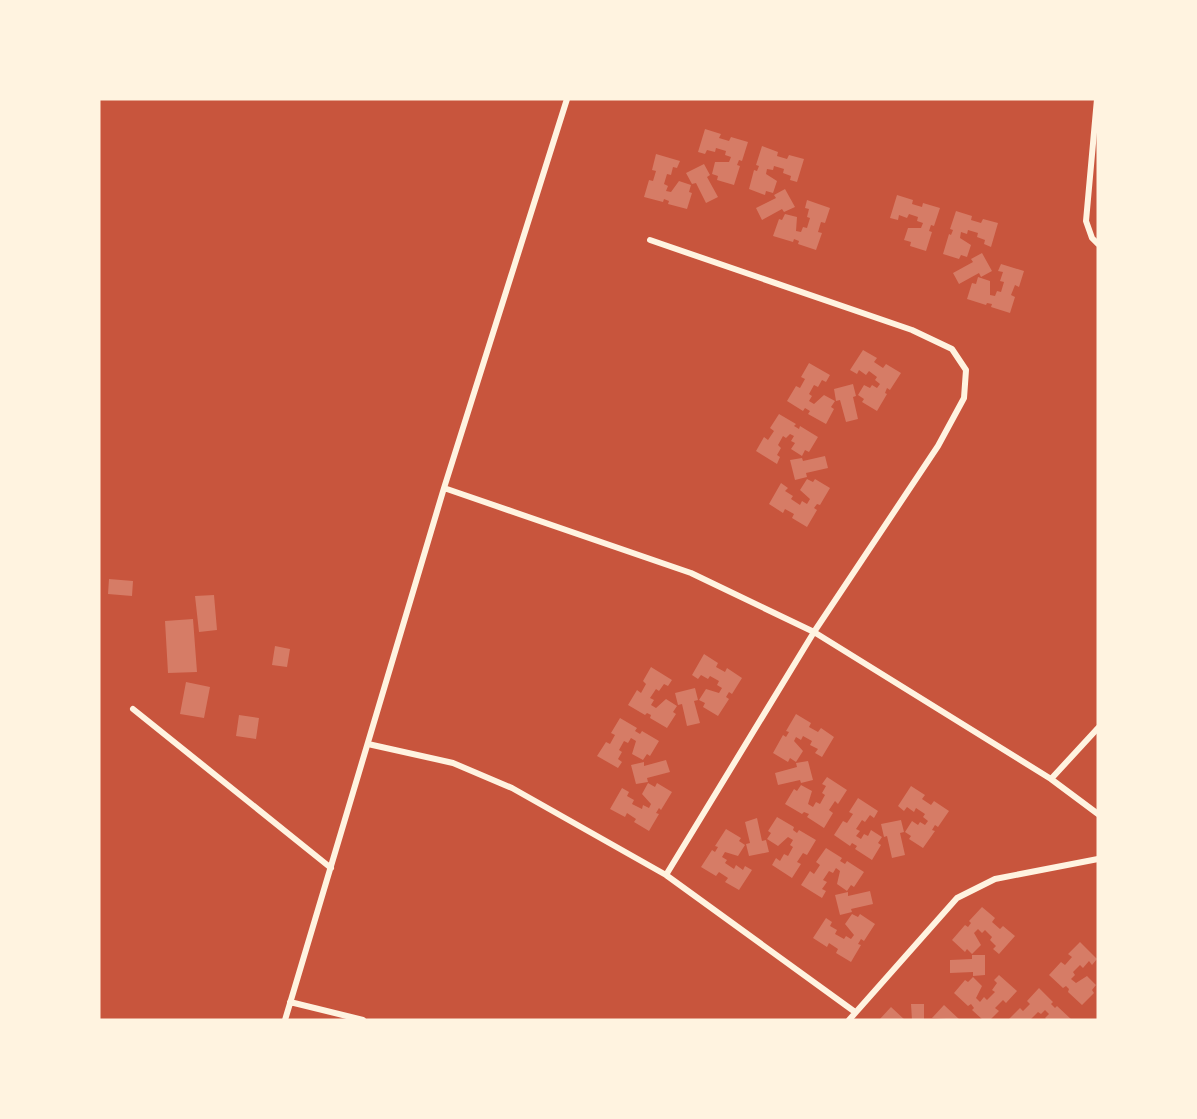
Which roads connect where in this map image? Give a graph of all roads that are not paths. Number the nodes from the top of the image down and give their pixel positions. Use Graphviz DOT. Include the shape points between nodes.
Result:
graph roads {
  1 [pos="567,99"];
  2 [pos="1097,99"];
  3 [pos="650,240"];
  4 [pos="1098,244"];
  5 [pos="444,488"];
  6 [pos="814,632"];
  7 [pos="133,709"];
  8 [pos="1098,728"];
  9 [pos="368,744"];
  10 [pos="1051,779"];
  11 [pos="1098,813"];
  12 [pos="1098,859"];
  13 [pos="331,868"];
  14 [pos="666,876"];
  15 [pos="290,1002"];
  16 [pos="855,1012"];
  17 [pos="285,1020"];
  18 [pos="363,1020"];
  19 [pos="849,1020"];
  1 -- 5 [label="street"];
  2 -- 4 [label="street" via="1086,221"];
  3 -- 6 [label="street" via="912,330 952,349 966,370 964,398 938,446"];
  5 -- 6 [label="street" via="691,573"];
  5 -- 9 [label="street"];
  6 -- 10 [label="street"];
  6 -- 14 [label="street"];
  7 -- 13 [label="street"];
  8 -- 10 [label="street"];
  9 -- 13 [label="street"];
  9 -- 14 [label="street" via="453,762 512,788"];
  10 -- 11 [label="street"];
  12 -- 16 [label="street" via="995,879 957,898"];
  13 -- 15 [label="street"];
  14 -- 16 [label="street"];
  15 -- 17 [label="street"];
  15 -- 18 [label="street"];
  16 -- 19 [label="street"];
}
